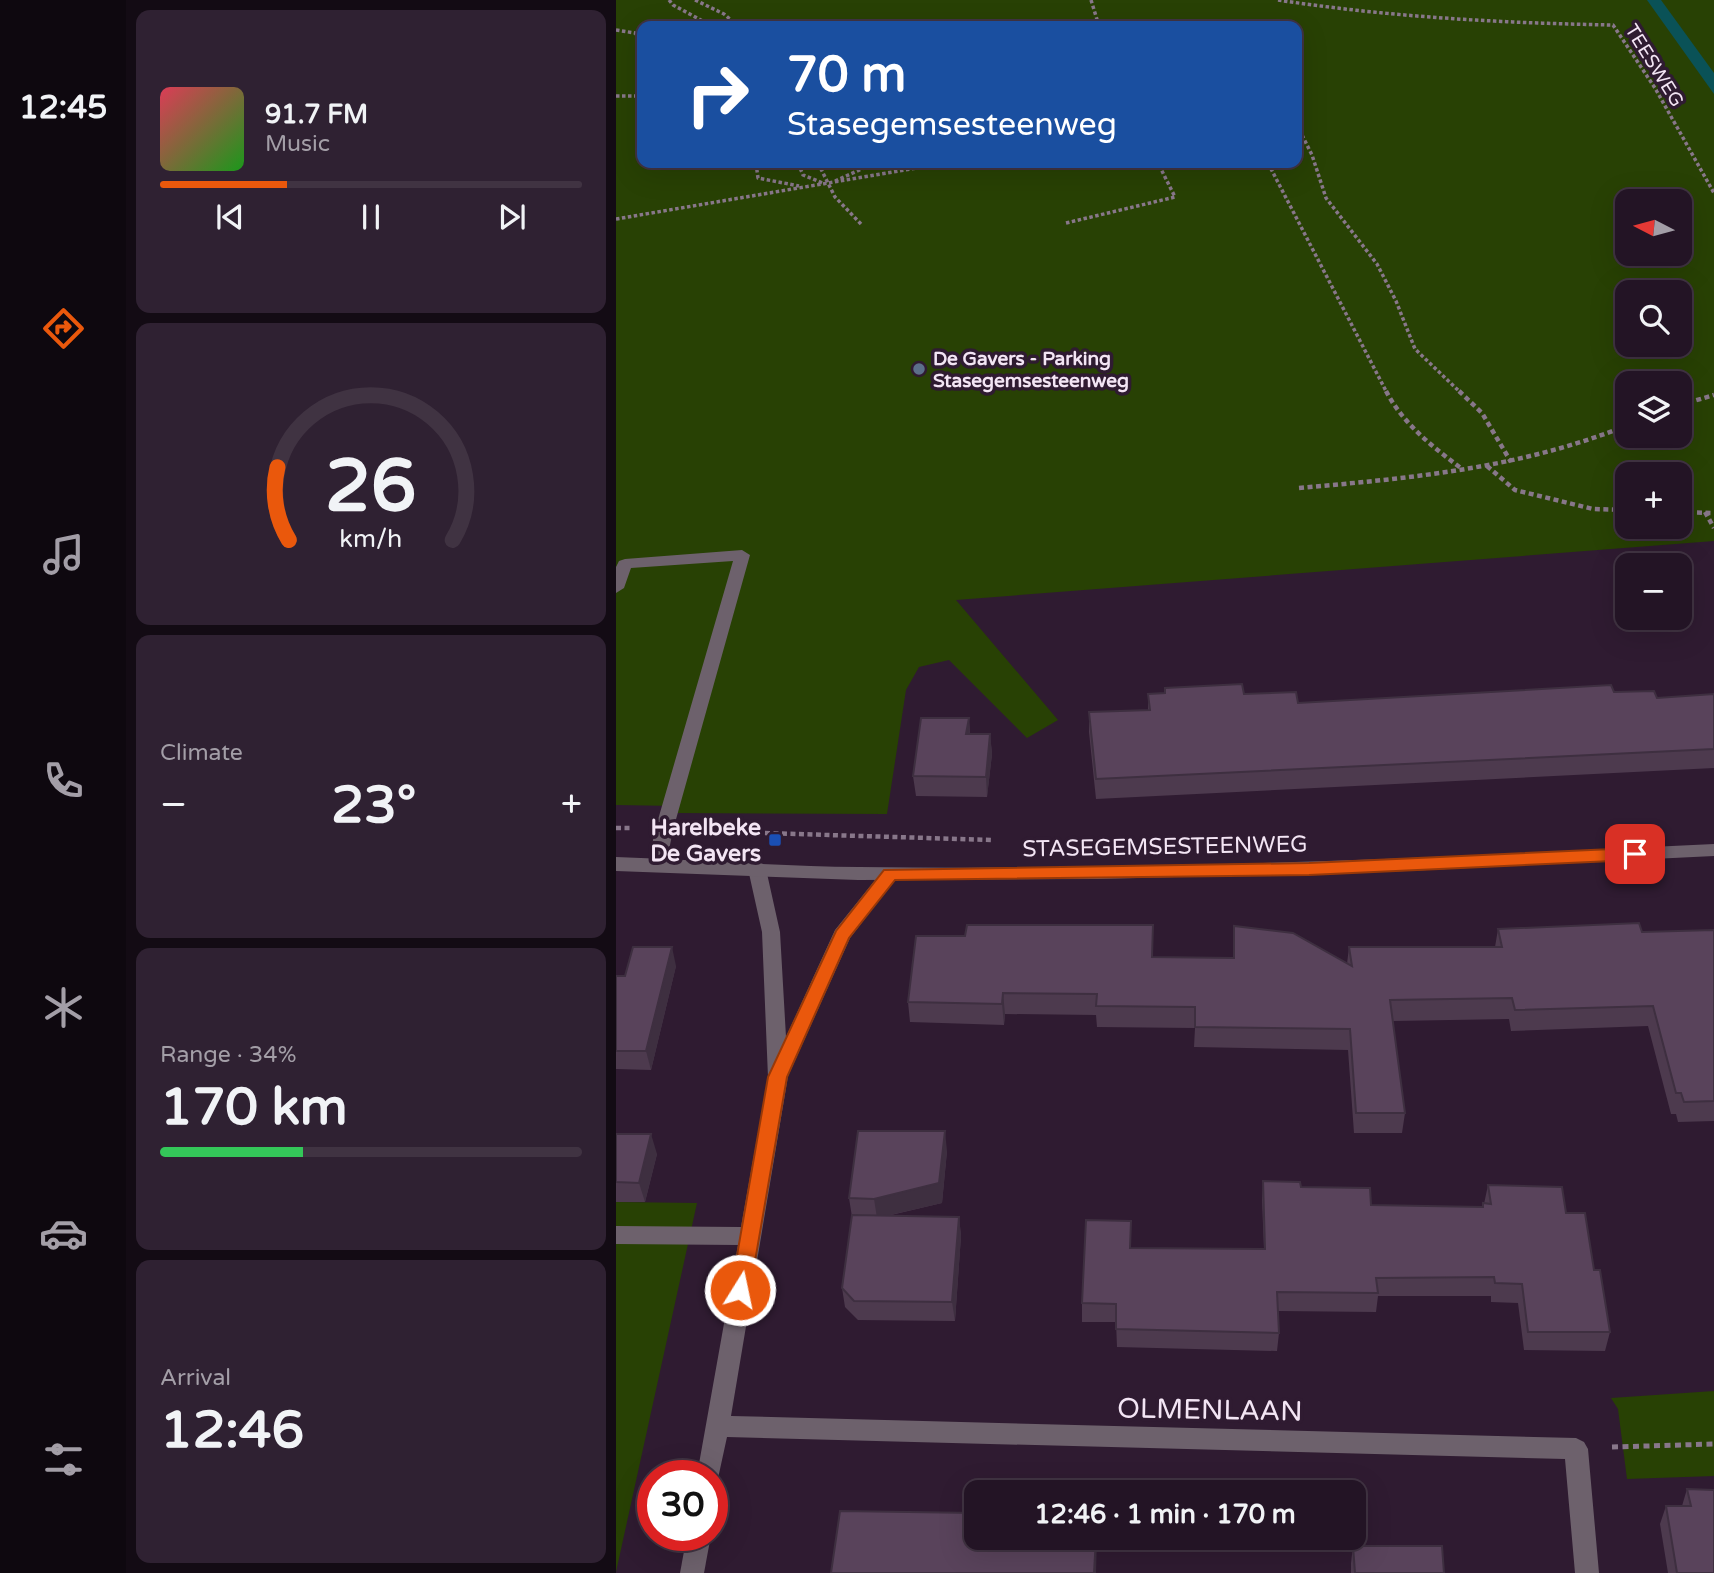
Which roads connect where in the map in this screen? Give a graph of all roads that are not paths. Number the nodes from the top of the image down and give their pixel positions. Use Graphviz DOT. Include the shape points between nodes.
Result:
graph roads {
  1 [pos="616,588"];
  2 [pos="1714,850"];
  3 [pos="616,864"];
  4 [pos="657,865"];
  5 [pos="757,869"];
  6 [pos="890,874"];
  7 [pos="778,1077"];
  8 [pos="616,1235"];
  9 [pos="750,1236"];
  10 [pos="717,1426"];
  11 [pos="711,1460"];
  12 [pos="696,1551"];
  13 [pos="692,1573"];
  14 [pos="1587,1573"];
  1 -- 4 [label="street" via="625,564 742,555"];
  2 -- 6 [label="street, STASEGEMSESTEENWEG" via="1309,869"];
  3 -- 4 [label="street, STASEGEMSESTEENWEG"];
  4 -- 5 [label="street, STASEGEMSESTEENWEG"];
  5 -- 6 [label="street, STASEGEMSESTEENWEG"];
  5 -- 7 [label="street" via="771,932"];
  6 -- 7 [label="street" via="842,935"];
  7 -- 9 [label="street"];
  8 -- 9 [label="street"];
  9 -- 10 [label="street"];
  10 -- 11 [label="street"];
  10 -- 14 [label="street, OLMENLAAN" via="1576,1448"];
  12 -- 13 [label="street"];
}
